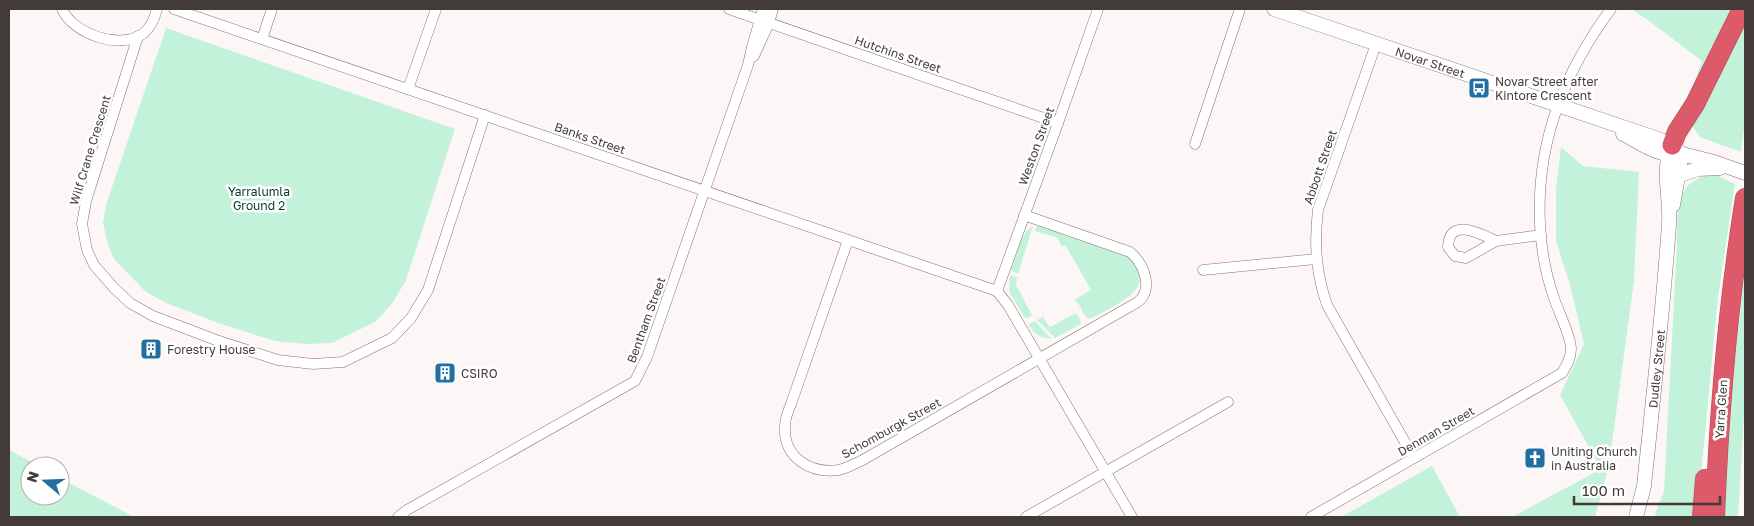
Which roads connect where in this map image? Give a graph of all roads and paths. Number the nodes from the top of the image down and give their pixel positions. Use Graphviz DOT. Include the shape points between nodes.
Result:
graph roads {
  1 [pos="62,9"];
  2 [pos="157,9"];
  3 [pos="174,9"];
  4 [pos="272,9"];
  5 [pos="436,9"];
  6 [pos="729,9"];
  7 [pos="763,9"];
  8 [pos="773,9"];
  9 [pos="1098,9"];
  10 [pos="1240,9"];
  11 [pos="1274,9"];
  12 [pos="1611,9"];
  13 [pos="1742,9"];
  14 [pos="764,21"];
  15 [pos="138,36"];
  16 [pos="262,39"];
  17 [pos="1376,44"];
  18 [pos="408,89"];
  19 [pos="1557,105"];
  20 [pos="485,115"];
  21 [pos="1058,124"];
  22 [pos="1195,144"];
  23 [pos="1674,151"];
  24 [pos="1730,168"];
  25 [pos="1745,173"];
  26 [pos="1680,175"];
  27 [pos="705,191"];
  28 [pos="1745,198"];
  29 [pos="1024,215"];
  30 [pos="1670,220"];
  31 [pos="1541,235"];
  32 [pos="848,240"];
  33 [pos="1496,241"];
  34 [pos="1316,259"];
  35 [pos="1203,270"];
  36 [pos="997,291"];
  37 [pos="1730,301"];
  38 [pos="1039,358"];
  39 [pos="1228,402"];
  40 [pos="1414,458"];
  41 [pos="1106,472"];
  42 [pos="398,517"];
  43 [pos="1026,517"];
  44 [pos="1132,517"];
  45 [pos="1311,517"];
  46 [pos="1636,517"];
  47 [pos="1702,517"];
  48 [pos="1715,517"];
  1 -- 15 [label="street" via="72,22 92,35 110,40"];
  2 -- 15 [label="street" via="151,25"];
  3 -- 16 [label="street, Banks Street"];
  4 -- 16 [label="street"];
  5 -- 18 [label="street"];
  6 -- 14 [label="street, Hutchins Street"];
  7 -- 14 [label="street, Bentham Street"];
  8 -- 14 [label="street, Bentham Street"];
  9 -- 21 [label="street, Weston Street"];
  10 -- 22 [label="street"];
  11 -- 17 [label="main road, Novar Street"];
  12 -- 19 [label="street" via="1572,70"];
  13 -- 23 [label="highway" via="1695,104 1677,132"];
  14 -- 21 [label="street, Hutchins Street"];
  14 -- 27 [label="street, Bentham Street"];
  15 -- 20 [label="street, Wilf Crane Crescent" via="86,201 82,224 87,250 94,265 130,303 153,316 278,360 313,364 343,362 392,338 411,318 428,290"];
  16 -- 18 [label="street, Banks Street"];
  17 -- 19 [label="main road, Novar Street"];
  17 -- 34 [label="street, Abbott Street" via="1318,210"];
  18 -- 20 [label="street, Banks Street"];
  19 -- 23 [label="main road, Novar Street" via="1661,140"];
  19 -- 31 [label="street" via="1542,164"];
  20 -- 27 [label="street, Banks Street"];
  21 -- 29 [label="street, Weston Street"];
  23 -- 24 [label="main road, Novar Street"];
  23 -- 26 [label="main road, Dudley Street"];
  23 -- 30 [label="main road, Dudley Street" via="1667,181"];
  24 -- 25 [label="main road, Novar Street"];
  24 -- 26 [label="main road" via="1698,169"];
  26 -- 30 [label="main road, Dudley Street"];
  27 -- 32 [label="street, Banks Street"];
  27 -- 42 [label="street, Bentham Street" via="636,381"];
  28 -- 37 [label="highway"];
  29 -- 36 [label="street, Weston Street"];
  29 -- 38 [label="street, Schomburgk Street" via="1130,252 1137,257 1143,269 1146,286 1142,298 1129,308"];
  30 -- 46 [label="main road, Dudley Street" via="1644,486"];
  31 -- 33 [label="street"];
  31 -- 40 [label="street, Denman Street" via="1548,278 1571,348 1569,362 1562,373"];
  32 -- 36 [label="street, Banks Street"];
  32 -- 38 [label="street, Schomburgk Street" via="786,418 786,441 795,457 808,466 820,471 841,470"];
  34 -- 35 [label="street"];
  34 -- 40 [label="street, Abbott Street" via="1327,306"];
  36 -- 38 [label="street"];
  37 -- 47 [label="highway" via="1717,355"];
  37 -- 48 [label="highway, Yarra Glen"];
  38 -- 41 [label="street"];
  39 -- 41 [label="street"];
  40 -- 45 [label="street, Denman Street"];
  41 -- 43 [label="street"];
  41 -- 44 [label="street"];
}
